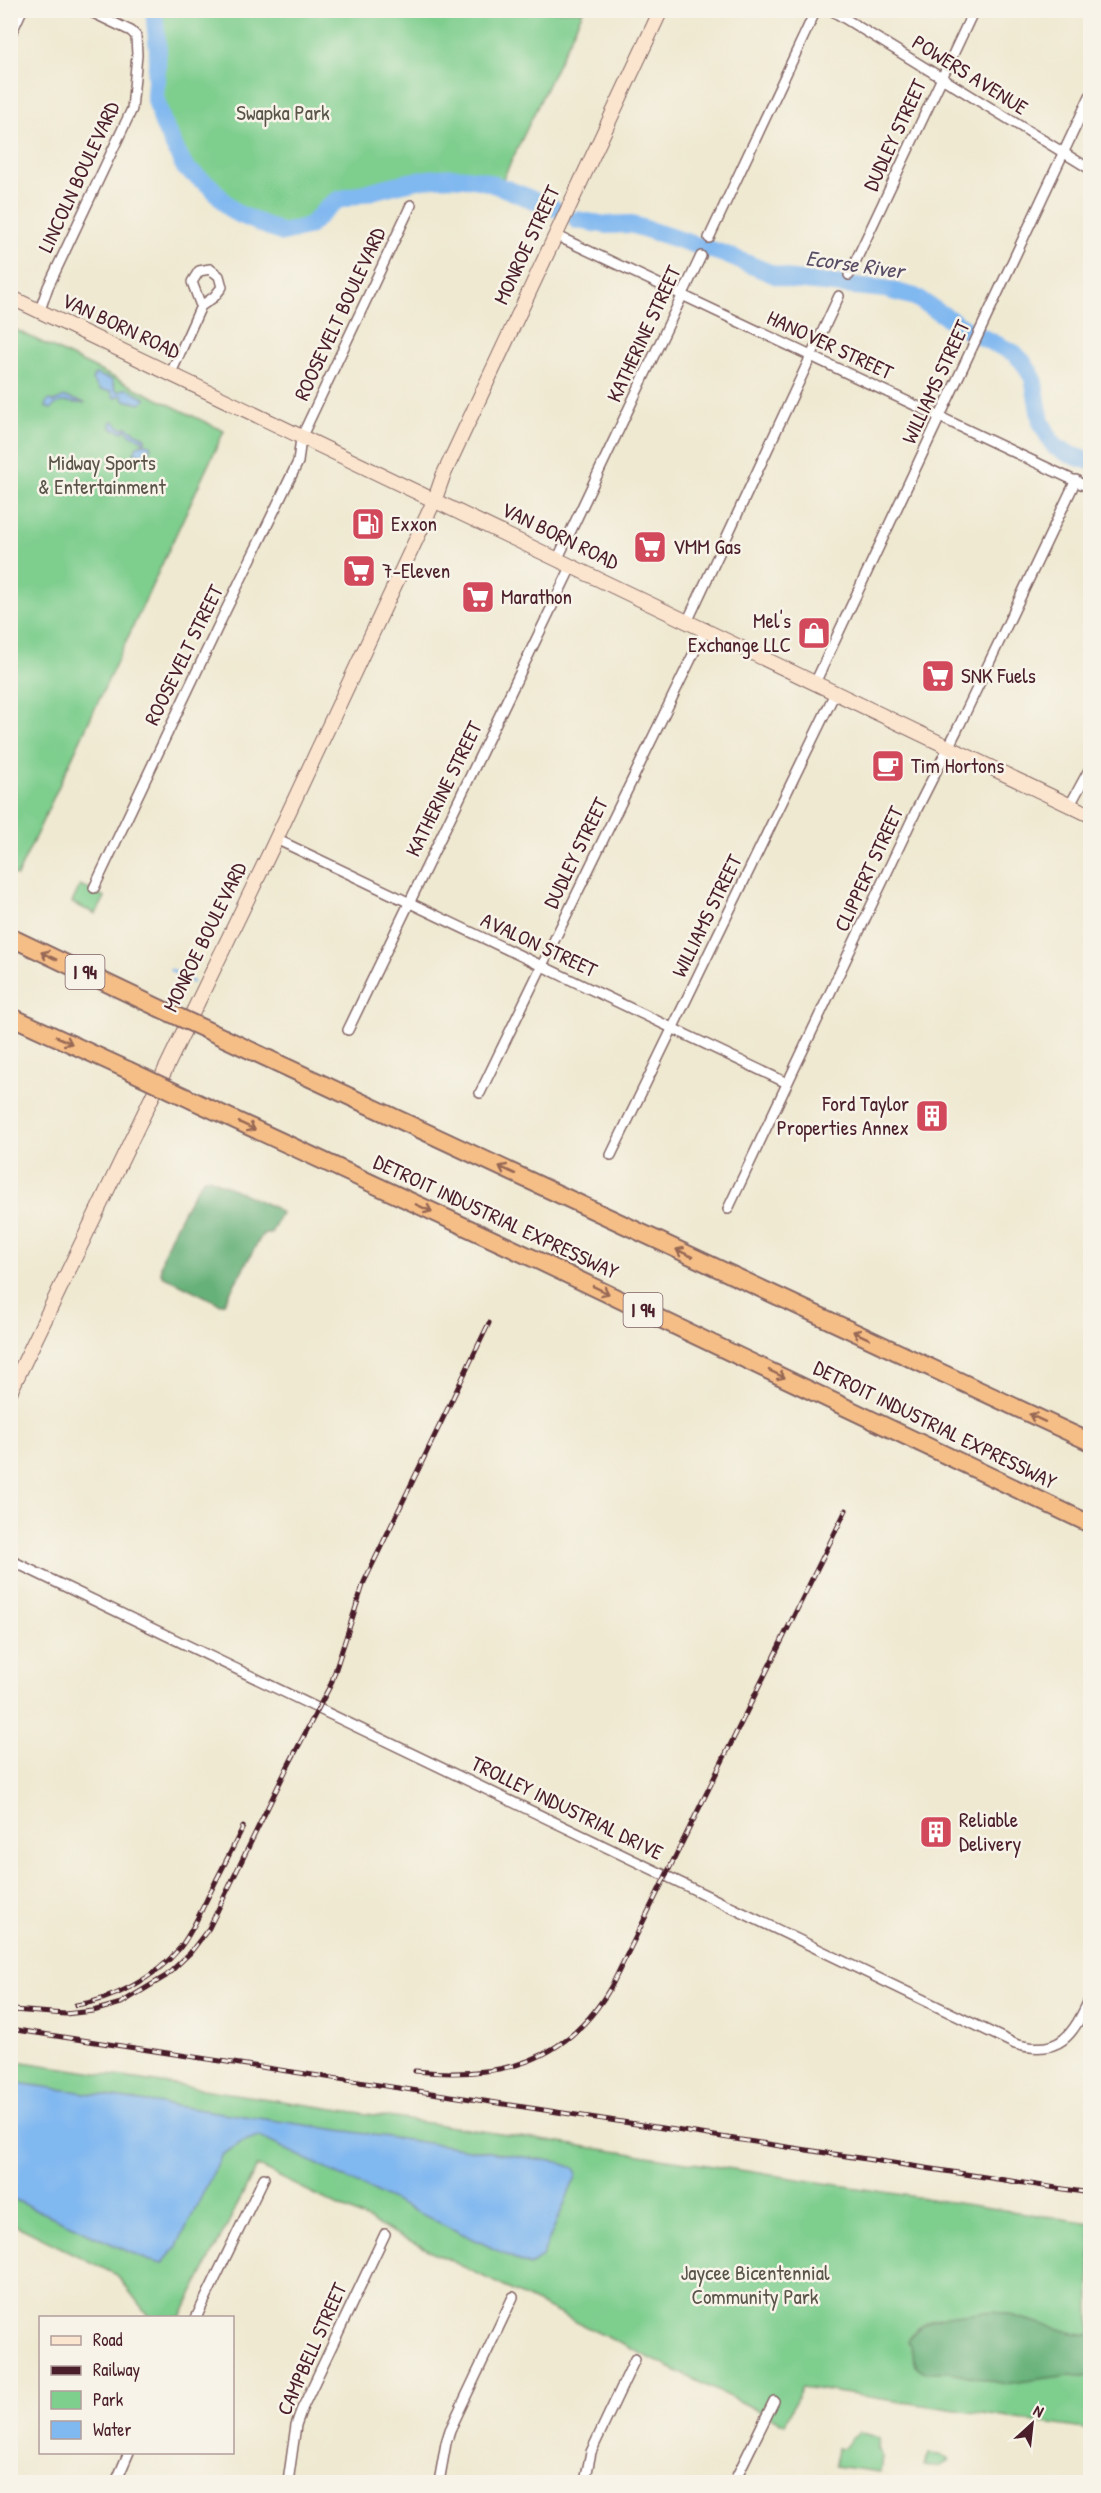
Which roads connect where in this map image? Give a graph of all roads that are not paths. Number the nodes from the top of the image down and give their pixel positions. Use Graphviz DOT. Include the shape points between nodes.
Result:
graph roads {
  1 [pos="22,10"];
  2 [pos="87,10"];
  3 [pos="661,10"];
  4 [pos="816,10"];
  5 [pos="831,10"];
  6 [pos="974,10"];
  7 [pos="10,36"];
  8 [pos="942,78"];
  9 [pos="1090,96"];
  10 [pos="1064,153"];
  11 [pos="1090,169"];
  12 [pos="411,205"];
  13 [pos="557,230"];
  14 [pos="709,238"];
  15 [pos="701,256"];
  16 [pos="849,274"];
  17 [pos="682,296"];
  18 [pos="839,296"];
  19 [pos="10,297"];
  20 [pos="201,306"];
  21 [pos="40,310"];
  22 [pos="812,356"];
  23 [pos="171,373"];
  24 [pos="940,417"];
  25 [pos="301,438"];
  26 [pos="1076,480"];
  27 [pos="1090,488"];
  28 [pos="435,499"];
  29 [pos="558,558"];
  30 [pos="572,565"];
  31 [pos="688,620"];
  32 [pos="705,628"];
  33 [pos="815,683"];
  34 [pos="835,693"];
  35 [pos="948,747"];
  36 [pos="1090,768"];
  37 [pos="1070,805"];
  38 [pos="1090,815"];
  39 [pos="276,839"];
  40 [pos="94,888"];
  41 [pos="409,903"];
  42 [pos="10,937"];
  43 [pos="541,966"];
  44 [pos="10,1016"];
  45 [pos="672,1028"];
  46 [pos="348,1030"];
  47 [pos="787,1083"];
  48 [pos="480,1093"];
  49 [pos="611,1155"];
  50 [pos="728,1209"];
  51 [pos="10,1392"];
  52 [pos="1090,1442"];
  53 [pos="1090,1524"];
  54 [pos="10,1560"];
  55 [pos="1090,1998"];
  56 [pos="264,2178"];
  57 [pos="385,2234"];
  58 [pos="513,2297"];
  59 [pos="197,2316"];
  60 [pos="635,2359"];
  61 [pos="774,2401"];
  62 [pos="128,2454"];
  63 [pos="116,2482"];
  64 [pos="288,2482"];
  65 [pos="439,2482"];
  66 [pos="585,2482"];
  67 [pos="734,2482"];
  1 -- 7 [label="street"];
  2 -- 21 [label="street, LINCOLN BOULEVARD" via="131,31 137,42 132,109"];
  3 -- 13 [label="street, MONROE STREET"];
  4 -- 14 [label="street"];
  5 -- 8 [label="street, POWERS AVENUE"];
  6 -- 8 [label="street, DUDLEY STREET"];
  8 -- 10 [label="street, POWERS AVENUE"];
  8 -- 16 [label="street, DUDLEY STREET"];
  9 -- 10 [label="street, WILLIAMS STREET"];
  10 -- 11 [label="street, POWERS AVENUE"];
  10 -- 24 [label="street, WILLIAMS STREET"];
  12 -- 25 [label="street, ROOSEVELT BOULEVARD"];
  13 -- 17 [label="street, HANOVER STREET"];
  13 -- 28 [label="street, MONROE STREET"];
  15 -- 17 [label="street, KATHERINE STREET"];
  17 -- 22 [label="street, HANOVER STREET"];
  17 -- 29 [label="street, KATHERINE STREET"];
  18 -- 22 [label="street"];
  19 -- 21 [label="street, VAN BORN ROAD"];
  20 -- 23 [label="street"];
  21 -- 23 [label="street, VAN BORN ROAD"];
  22 -- 24 [label="street, HANOVER STREET"];
  22 -- 31 [label="street"];
  23 -- 25 [label="street, VAN BORN ROAD"];
  24 -- 26 [label="street, HANOVER STREET"];
  24 -- 33 [label="street, WILLIAMS STREET"];
  25 -- 28 [label="street, VAN BORN ROAD"];
  25 -- 40 [label="street, ROOSEVELT STREET" via="298,462"];
  26 -- 27 [label="street, HANOVER STREET"];
  26 -- 35 [label="street, CLIPPERT STREET"];
  28 -- 29 [label="street, VAN BORN ROAD"];
  28 -- 39 [label="street, MONROE BOULEVARD"];
  29 -- 30 [label="street, VAN BORN ROAD"];
  30 -- 31 [label="street, VAN BORN ROAD"];
  30 -- 41 [label="street, KATHERINE STREET"];
  31 -- 32 [label="street, VAN BORN ROAD"];
  32 -- 33 [label="street, VAN BORN ROAD"];
  32 -- 43 [label="street, DUDLEY STREET"];
  33 -- 34 [label="street, VAN BORN ROAD"];
  34 -- 35 [label="street, VAN BORN ROAD"];
  34 -- 45 [label="street, WILLIAMS STREET"];
  35 -- 37 [label="street, VAN BORN ROAD"];
  35 -- 47 [label="street, CLIPPERT STREET"];
  36 -- 37 [label="street"];
  37 -- 38 [label="street, VAN BORN ROAD"];
  39 -- 41 [label="street, AVALON STREET"];
  39 -- 51 [label="street, MONROE BOULEVARD"];
  41 -- 43 [label="street, AVALON STREET"];
  41 -- 46 [label="street, KATHERINE STREET"];
  52 -- 42 [label="highway, I 94, one-way, bridge"];
  43 -- 45 [label="street, AVALON STREET"];
  43 -- 48 [label="street, DUDLEY STREET"];
  44 -- 53 [label="highway, DETROIT INDUSTRIAL EXPRESSWAY / I 94, one-way, bridge" via="561,1271"];
  45 -- 47 [label="street, AVALON STREET"];
  45 -- 49 [label="street, WILLIAMS STREET"];
  47 -- 50 [label="street, CLIPPERT STREET"];
  54 -- 55 [label="street, TROLLEY INDUSTRIAL DRIVE" via="1015,2044 1040,2049 1058,2044 1074,2030"];
  56 -- 59 [label="street"];
  57 -- 64 [label="street, CAMPBELL STREET" via="301,2411"];
  58 -- 65 [label="street" via="450,2430"];
  60 -- 66 [label="street" via="591,2452"];
  61 -- 67 [label="street"];
  62 -- 63 [label="street"];
}
